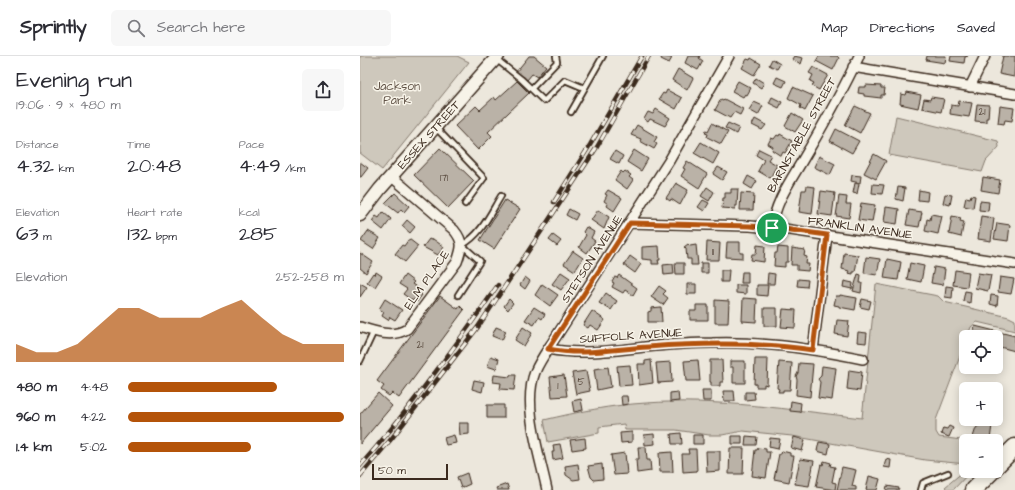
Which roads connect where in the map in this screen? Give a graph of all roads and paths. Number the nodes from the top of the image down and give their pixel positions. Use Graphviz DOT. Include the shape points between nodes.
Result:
graph roads {
  1 [pos="556,56"];
  2 [pos="603,56"];
  3 [pos="729,56"];
  4 [pos="859,56"];
  5 [pos="985,56"];
  6 [pos="497,58"];
  7 [pos="853,67"];
  8 [pos="970,87"];
  9 [pos="584,88"];
  10 [pos="531,89"];
  11 [pos="1015,94"];
  12 [pos="571,112"];
  13 [pos="436,128"];
  14 [pos="392,177"];
  15 [pos="501,196"];
  16 [pos="465,204"];
  17 [pos="360,215"];
  18 [pos="630,223"];
  19 [pos="772,228"];
  20 [pos="827,235"];
  21 [pos="462,245"];
  22 [pos="1015,264"];
  23 [pos="458,295"];
  24 [pos="360,327"];
  25 [pos="374,331"];
  26 [pos="548,349"];
  27 [pos="813,350"];
  28 [pos="361,359"];
  29 [pos="863,359"];
  30 [pos="1015,447"];
  31 [pos="1003,459"];
  32 [pos="948,473"];
  33 [pos="986,478"];
  34 [pos="978,488"];
  35 [pos="547,490"];
  36 [pos="921,490"];
  1 -- 10 [label="lane" via="557,62"];
  2 -- 9 [label="lane"];
  3 -- 18 [label="street, STETSON AVENUE"];
  4 -- 7 [label="street, BARNSTABLE STREET"];
  5 -- 8 [label="street"];
  6 -- 10 [label="lane"];
  6 -- 13 [label="main road, ESSEX STREET"];
  7 -- 8 [label="street"];
  7 -- 19 [label="street, BARNSTABLE STREET" via="786,187 773,217"];
  8 -- 11 [label="street"];
  9 -- 10 [label="lane" via="565,80 544,101"];
  9 -- 12 [label="lane"];
  13 -- 14 [label="main road, ESSEX STREET"];
  13 -- 16 [label="lane" via="484,178"];
  14 -- 17 [label="main road, ESSEX STREET"];
  14 -- 21 [label="street, ELM PLACE" via="454,230"];
  15 -- 21 [label="lane" via="478,233"];
  18 -- 19 [label="street, FRANKLIN AVENUE"];
  18 -- 26 [label="street, STETSON AVENUE"];
  19 -- 20 [label="street, FRANKLIN AVENUE"];
  20 -- 22 [label="street, FRANKLIN AVENUE"];
  20 -- 27 [label="street"];
  21 -- 23 [label="lane" via="480,261"];
  21 -- 25 [label="street, ELM PLACE" via="457,262 407,329 396,334"];
  24 -- 25 [label="street, ELM PLACE"];
  25 -- 28 [label="lane"];
  26 -- 27 [label="street, SUFFOLK AVENUE" via="582,353 730,343"];
  26 -- 35 [label="street, STETSON AVENUE" via="535,373 531,401"];
  27 -- 29 [label="street, SUFFOLK AVENUE"];
  30 -- 31 [label="highway"];
  32 -- 36 [label="lane" via="923,483"];
  33 -- 34 [label="highway"];
}
